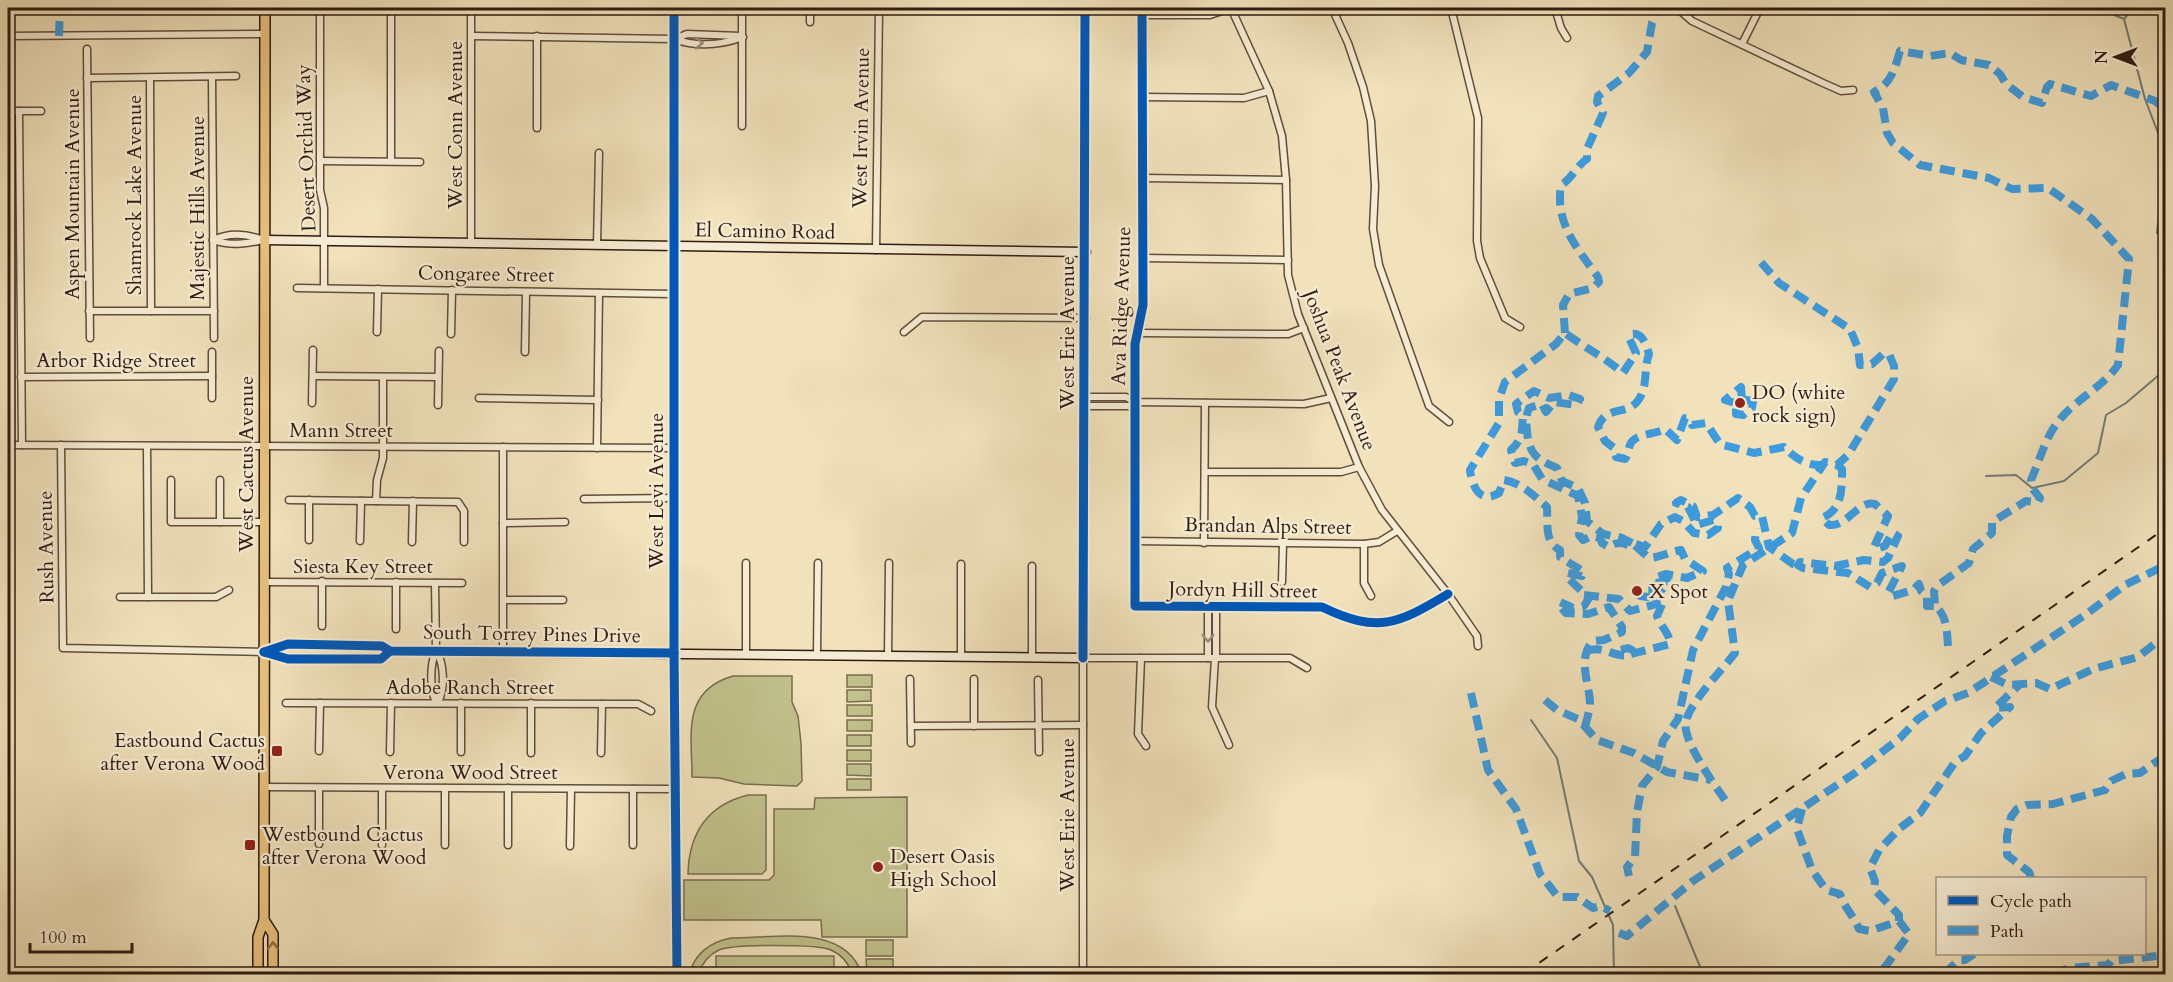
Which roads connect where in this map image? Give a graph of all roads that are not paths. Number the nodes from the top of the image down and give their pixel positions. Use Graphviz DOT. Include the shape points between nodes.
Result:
graph roads {
  1 [pos="265,8"];
  2 [pos="320,8"];
  3 [pos="391,8"];
  4 [pos="471,8"];
  5 [pos="674,8"];
  6 [pos="742,8"];
  7 [pos="810,8"];
  8 [pos="879,8"];
  9 [pos="1085,8"];
  10 [pos="1142,8"];
  11 [pos="1231,8"];
  12 [pos="1332,8"];
  13 [pos="1451,8"];
  14 [pos="1555,8"];
  15 [pos="1677,8"];
  16 [pos="1760,8"];
  17 [pos="1142,15"];
  18 [pos="810,22"];
  19 [pos="265,34"];
  20 [pos="8,36"];
  21 [pos="472,36"];
  22 [pos="537,36"];
  23 [pos="742,37"];
  24 [pos="674,39"];
  25 [pos="1567,39"];
  26 [pos="1742,44"];
  27 [pos="87,49"];
  28 [pos="236,76"];
  29 [pos="212,77"];
  30 [pos="87,78"];
  31 [pos="150,78"];
  32 [pos="1853,90"];
  33 [pos="1269,91"];
  34 [pos="1142,97"];
  35 [pos="8,111"];
  36 [pos="19,111"];
  37 [pos="40,111"];
  38 [pos="742,126"];
  39 [pos="537,128"];
  40 [pos="599,153"];
  41 [pos="320,161"];
  42 [pos="391,161"];
  43 [pos="420,162"];
  44 [pos="1143,178"];
  45 [pos="1286,180"];
  46 [pos="213,240"];
  47 [pos="264,240"];
  48 [pos="325,240"];
  49 [pos="471,243"];
  50 [pos="597,245"];
  51 [pos="673,245"];
  52 [pos="876,250"];
  53 [pos="1086,252"];
  54 [pos="1143,258"];
  55 [pos="1288,260"];
  56 [pos="297,288"];
  57 [pos="324,288"];
  58 [pos="378,289"];
  59 [pos="452,290"];
  60 [pos="526,292"];
  61 [pos="599,293"];
  62 [pos="673,294"];
  63 [pos="89,311"];
  64 [pos="151,311"];
  65 [pos="214,311"];
  66 [pos="1086,318"];
  67 [pos="1520,327"];
  68 [pos="1304,328"];
  69 [pos="377,332"];
  70 [pos="904,332"];
  71 [pos="1137,333"];
  72 [pos="451,334"];
  73 [pos="90,338"];
  74 [pos="214,338"];
  75 [pos="313,350"];
  76 [pos="439,351"];
  77 [pos="212,352"];
  78 [pos="525,352"];
  79 [pos="212,376"];
  80 [pos="313,376"];
  81 [pos="21,377"];
  82 [pos="383,377"];
  83 [pos="438,377"];
  84 [pos="212,398"];
  85 [pos="479,398"];
  86 [pos="1331,398"];
  87 [pos="598,399"];
  88 [pos="1085,401"];
  89 [pos="1135,402"];
  90 [pos="1205,403"];
  91 [pos="312,404"];
  92 [pos="438,405"];
  93 [pos="1449,422"];
  94 [pos="8,445"];
  95 [pos="22,445"];
  96 [pos="61,446"];
  97 [pos="147,446"];
  98 [pos="265,446"];
  99 [pos="382,447"];
  100 [pos="503,447"];
  101 [pos="597,448"];
  102 [pos="674,448"];
  103 [pos="1359,466"];
  104 [pos="1205,472"];
  105 [pos="171,480"];
  106 [pos="220,480"];
  107 [pos="584,498"];
  108 [pos="674,498"];
  109 [pos="289,500"];
  110 [pos="309,500"];
  111 [pos="361,501"];
  112 [pos="376,501"];
  113 [pos="413,501"];
  114 [pos="220,522"];
  115 [pos="264,522"];
  116 [pos="565,522"];
  117 [pos="504,523"];
  118 [pos="1397,531"];
  119 [pos="309,540"];
  120 [pos="360,541"];
  121 [pos="1136,541"];
  122 [pos="412,542"];
  123 [pos="464,542"];
  124 [pos="1204,543"];
  125 [pos="1283,543"];
  126 [pos="1364,544"];
  127 [pos="746,563"];
  128 [pos="818,563"];
  129 [pos="889,563"];
  130 [pos="961,564"];
  131 [pos="1032,566"];
  132 [pos="322,581"];
  133 [pos="264,582"];
  134 [pos="396,582"];
  135 [pos="1282,582"];
  136 [pos="435,583"];
  137 [pos="462,583"];
  138 [pos="230,591"];
  139 [pos="1448,594"];
  140 [pos="1371,596"];
  141 [pos="120,597"];
  142 [pos="148,597"];
  143 [pos="504,600"];
  144 [pos="563,600"];
  145 [pos="1135,606"];
  146 [pos="1208,607"];
  147 [pos="1216,607"];
  148 [pos="322,626"];
  149 [pos="396,629"];
  150 [pos="1478,646"];
  151 [pos="63,648"];
  152 [pos="390,651"];
  153 [pos="436,651"];
  154 [pos="503,651"];
  155 [pos="264,652"];
  156 [pos="674,653"];
  157 [pos="746,653"];
  158 [pos="817,654"];
  159 [pos="888,656"];
  160 [pos="962,657"];
  161 [pos="1032,657"];
  162 [pos="1083,658"];
  163 [pos="1141,658"];
  164 [pos="1213,658"];
  165 [pos="1307,668"];
  166 [pos="910,680"];
  167 [pos="974,680"];
  168 [pos="1038,680"];
  169 [pos="286,703"];
  170 [pos="320,703"];
  171 [pos="391,703"];
  172 [pos="437,703"];
  173 [pos="461,703"];
  174 [pos="531,703"];
  175 [pos="602,704"];
  176 [pos="651,711"];
  177 [pos="1083,725"];
  178 [pos="911,726"];
  179 [pos="974,726"];
  180 [pos="1038,726"];
  181 [pos="911,743"];
  182 [pos="1229,745"];
  183 [pos="1146,746"];
  184 [pos="320,751"];
  185 [pos="390,752"];
  186 [pos="461,752"];
  187 [pos="1038,752"];
  188 [pos="531,753"];
  189 [pos="601,753"];
  190 [pos="265,786"];
  191 [pos="319,788"];
  192 [pos="382,788"];
  193 [pos="446,788"];
  194 [pos="508,788"];
  195 [pos="571,789"];
  196 [pos="633,789"];
  197 [pos="675,789"];
  198 [pos="319,844"];
  199 [pos="382,844"];
  200 [pos="445,845"];
  201 [pos="508,845"];
  202 [pos="633,845"];
  203 [pos="570,846"];
  204 [pos="264,920"];
  205 [pos="258,975"];
  206 [pos="273,975"];
  207 [pos="677,975"];
  208 [pos="1083,975"];
  1 -- 19 [label="main road, West Cactus Avenue"];
  2 -- 41 [label="street, Desert Orchid Way"];
  3 -- 42 [label="street"];
  4 -- 21 [label="street, West Conn Avenue"];
  5 -- 24 [label="street, West Levi Avenue"];
  6 -- 23 [label="street"];
  7 -- 18 [label="street"];
  8 -- 52 [label="street, West Irvin Avenue"];
  9 -- 53 [label="street, West Erie Avenue"];
  10 -- 17 [label="street, Ava Ridge Avenue"];
  11 -- 17 [label="street" via="1210,15"];
  11 -- 33 [label="street, Joshua Peak Avenue"];
  12 -- 93 [label="street" via="1348,43 1371,121 1373,229 1379,265 1429,406"];
  13 -- 67 [label="street" via="1478,118 1478,249 1505,318"];
  14 -- 25 [label="street"];
  15 -- 26 [label="street" via="1692,21"];
  16 -- 26 [label="street"];
  17 -- 34 [label="street, Ava Ridge Avenue"];
  19 -- 20 [label="street"];
  19 -- 47 [label="main road, West Cactus Avenue"];
  21 -- 22 [label="street"];
  21 -- 49 [label="street, West Conn Avenue"];
  22 -- 24 [label="street"];
  22 -- 39 [label="street"];
  23 -- 24 [label="street" via="725,43 686,43"];
  23 -- 38 [label="street"];
  24 -- 51 [label="street, West Levi Avenue"];
  26 -- 32 [label="street" via="1841,91"];
  27 -- 30 [label="street, Aspen Mountain Avenue"];
  28 -- 29 [label="street"];
  29 -- 31 [label="street"];
  29 -- 46 [label="street, Majestic Hills Avenue"];
  30 -- 31 [label="street"];
  30 -- 63 [label="street, Aspen Mountain Avenue"];
  31 -- 64 [label="street, Shamrock Lake Avenue"];
  33 -- 34 [label="street" via="1244,98"];
  33 -- 45 [label="street, Joshua Peak Avenue" via="1282,136"];
  34 -- 44 [label="street, Ava Ridge Avenue"];
  35 -- 36 [label="street"];
  36 -- 37 [label="street"];
  36 -- 81 [label="street"];
  40 -- 50 [label="street"];
  41 -- 42 [label="street"];
  41 -- 48 [label="street, Desert Orchid Way"];
  42 -- 43 [label="street"];
  44 -- 45 [label="street"];
  44 -- 54 [label="street, Ava Ridge Avenue"];
  45 -- 55 [label="street, Joshua Peak Avenue"];
  46 -- 47 [label="street, El Camino Road" via="224,244"];
  46 -- 65 [label="street, Majestic Hills Avenue"];
  47 -- 48 [label="street, El Camino Road"];
  47 -- 98 [label="main road, West Cactus Avenue"];
  48 -- 49 [label="street, El Camino Road"];
  48 -- 57 [label="street, Desert Orchid Way"];
  49 -- 50 [label="street, El Camino Road"];
  50 -- 51 [label="street, El Camino Road"];
  51 -- 52 [label="street, El Camino Road"];
  51 -- 62 [label="street, West Levi Avenue"];
  52 -- 53 [label="street, El Camino Road"];
  53 -- 66 [label="street, West Erie Avenue"];
  54 -- 55 [label="street"];
  54 -- 71 [label="street, Ava Ridge Avenue" via="1143,305"];
  55 -- 68 [label="street, Joshua Peak Avenue" via="1293,300"];
  56 -- 57 [label="street, Congaree Street"];
  57 -- 58 [label="street, Congaree Street"];
  58 -- 59 [label="street, Congaree Street"];
  58 -- 69 [label="street"];
  59 -- 60 [label="street, Congaree Street"];
  59 -- 72 [label="street"];
  60 -- 61 [label="street, Congaree Street"];
  60 -- 78 [label="street"];
  61 -- 62 [label="street, Congaree Street"];
  61 -- 87 [label="street"];
  62 -- 102 [label="street, West Levi Avenue"];
  63 -- 64 [label="street"];
  63 -- 73 [label="street, Aspen Mountain Avenue"];
  64 -- 65 [label="street"];
  65 -- 74 [label="street, Majestic Hills Avenue"];
  66 -- 70 [label="street" via="922,317"];
  66 -- 88 [label="street, West Erie Avenue"];
  68 -- 71 [label="street" via="1288,334"];
  68 -- 86 [label="street, Joshua Peak Avenue"];
  71 -- 89 [label="street, Ava Ridge Avenue"];
  75 -- 80 [label="street"];
  76 -- 83 [label="street"];
  77 -- 79 [label="street, Arbor Ridge Street"];
  79 -- 81 [label="street, Arbor Ridge Street"];
  79 -- 84 [label="street, Arbor Ridge Street"];
  80 -- 82 [label="street"];
  80 -- 91 [label="street"];
  81 -- 95 [label="street"];
  82 -- 83 [label="street"];
  82 -- 99 [label="street"];
  83 -- 92 [label="street"];
  85 -- 87 [label="street"];
  86 -- 90 [label="street" via="1304,404"];
  86 -- 103 [label="street, Joshua Peak Avenue"];
  87 -- 101 [label="street"];
  88 -- 89 [label="street" via="1126,397"];
  88 -- 162 [label="street, West Erie Avenue"];
  89 -- 90 [label="street"];
  89 -- 121 [label="street, Ava Ridge Avenue"];
  90 -- 104 [label="street"];
  94 -- 95 [label="street, Mann Street"];
  95 -- 96 [label="street, Mann Street"];
  96 -- 97 [label="street, Mann Street"];
  96 -- 151 [label="street, Rush Avenue"];
  97 -- 98 [label="street, Mann Street"];
  97 -- 142 [label="street"];
  98 -- 99 [label="street, Mann Street"];
  98 -- 115 [label="main road, West Cactus Avenue"];
  99 -- 100 [label="street, Mann Street"];
  99 -- 112 [label="street"];
  100 -- 101 [label="street, Mann Street"];
  100 -- 117 [label="street"];
  101 -- 102 [label="street, Mann Street"];
  102 -- 108 [label="street, West Levi Avenue"];
  103 -- 104 [label="street" via="1341,472"];
  103 -- 118 [label="street, Joshua Peak Avenue"];
  104 -- 124 [label="street"];
  105 -- 114 [label="street" via="171,522"];
  106 -- 114 [label="street"];
  107 -- 108 [label="street"];
  108 -- 156 [label="street, West Levi Avenue"];
  109 -- 110 [label="street"];
  110 -- 111 [label="street"];
  110 -- 119 [label="street"];
  111 -- 112 [label="street"];
  111 -- 120 [label="street"];
  112 -- 113 [label="street"];
  113 -- 122 [label="street"];
  113 -- 123 [label="street" via="461,504"];
  114 -- 115 [label="street"];
  115 -- 133 [label="main road, West Cactus Avenue"];
  116 -- 117 [label="street"];
  117 -- 143 [label="street"];
  118 -- 126 [label="street, Brandan Alps Street" via="1379,542"];
  118 -- 139 [label="street, Joshua Peak Avenue"];
  121 -- 124 [label="street, Brandan Alps Street"];
  121 -- 145 [label="street, Ava Ridge Avenue"];
  124 -- 125 [label="street, Brandan Alps Street"];
  125 -- 126 [label="street, Brandan Alps Street"];
  125 -- 135 [label="street"];
  126 -- 140 [label="street" via="1364,583"];
  127 -- 157 [label="street"];
  128 -- 158 [label="street"];
  129 -- 159 [label="street"];
  130 -- 160 [label="street"];
  131 -- 161 [label="street"];
  132 -- 133 [label="street, Siesta Key Street"];
  132 -- 134 [label="street, Siesta Key Street"];
  132 -- 148 [label="street"];
  133 -- 155 [label="main road, West Cactus Avenue"];
  134 -- 136 [label="street, Siesta Key Street"];
  134 -- 149 [label="street"];
  136 -- 137 [label="street, Siesta Key Street"];
  136 -- 153 [label="street"];
  138 -- 142 [label="street" via="216,597"];
  139 -- 147 [label="street, Jordyn Hill Street" via="1408,617 1372,625 1322,608"];
  139 -- 150 [label="street, Joshua Peak Avenue" via="1477,636"];
  141 -- 142 [label="street"];
  143 -- 144 [label="street"];
  143 -- 154 [label="street"];
  145 -- 146 [label="street, Jordyn Hill Street"];
  146 -- 147 [label="street, Jordyn Hill Street"];
  146 -- 164 [label="street, one-way"];
  147 -- 164 [label="street"];
  151 -- 155 [label="street, South Torrey Pines Drive"];
  152 -- 153 [label="street, South Torrey Pines Drive"];
  152 -- 155 [label="street, South Torrey Pines Drive" via="382,646 288,644"];
  152 -- 155 [label="street, South Torrey Pines Drive" via="381,659 288,659"];
  153 -- 154 [label="street, South Torrey Pines Drive"];
  153 -- 172 [label="street" via="442,659 441,697"];
  154 -- 156 [label="street, South Torrey Pines Drive"];
  155 -- 190 [label="main road, West Cactus Avenue"];
  156 -- 157 [label="street, South Torrey Pines Drive"];
  156 -- 197 [label="street, West Levi Avenue"];
  157 -- 158 [label="street, South Torrey Pines Drive"];
  158 -- 159 [label="street, South Torrey Pines Drive"];
  159 -- 160 [label="street, South Torrey Pines Drive"];
  160 -- 161 [label="street, South Torrey Pines Drive"];
  161 -- 162 [label="street, South Torrey Pines Drive"];
  162 -- 163 [label="street, South Torrey Pines Drive"];
  162 -- 177 [label="street, West Erie Avenue"];
  163 -- 164 [label="street, South Torrey Pines Drive"];
  163 -- 183 [label="street" via="1138,734"];
  164 -- 165 [label="street, South Torrey Pines Drive" via="1290,658"];
  164 -- 182 [label="street" via="1212,707"];
  166 -- 178 [label="street"];
  167 -- 179 [label="street"];
  168 -- 180 [label="street"];
  169 -- 170 [label="street, Adobe Ranch Street"];
  170 -- 171 [label="street, Adobe Ranch Street"];
  170 -- 184 [label="street"];
  171 -- 172 [label="street, Adobe Ranch Street"];
  171 -- 185 [label="street"];
  172 -- 173 [label="street, Adobe Ranch Street"];
  173 -- 174 [label="street, Adobe Ranch Street"];
  173 -- 186 [label="street"];
  174 -- 175 [label="street, Adobe Ranch Street"];
  174 -- 188 [label="street"];
  175 -- 176 [label="street, Adobe Ranch Street" via="638,705"];
  175 -- 189 [label="street"];
  177 -- 180 [label="street"];
  177 -- 208 [label="street, West Erie Avenue"];
  178 -- 179 [label="street"];
  178 -- 181 [label="street"];
  179 -- 180 [label="street"];
  180 -- 187 [label="street"];
  190 -- 191 [label="street, Verona Wood Street"];
  190 -- 204 [label="main road, West Cactus Avenue"];
  191 -- 192 [label="street, Verona Wood Street"];
  191 -- 198 [label="street"];
  192 -- 193 [label="street, Verona Wood Street"];
  192 -- 199 [label="street"];
  193 -- 194 [label="street, Verona Wood Street"];
  193 -- 200 [label="street"];
  194 -- 195 [label="street, Verona Wood Street"];
  194 -- 201 [label="street"];
  195 -- 196 [label="street, Verona Wood Street"];
  195 -- 203 [label="street"];
  196 -- 197 [label="street, Verona Wood Street"];
  196 -- 202 [label="street"];
  197 -- 207 [label="street, West Levi Avenue"];
  204 -- 205 [label="main road, West Cactus Avenue" via="258,937"];
  206 -- 204 [label="main road, West Cactus Avenue, one-way" via="273,934"];
}
